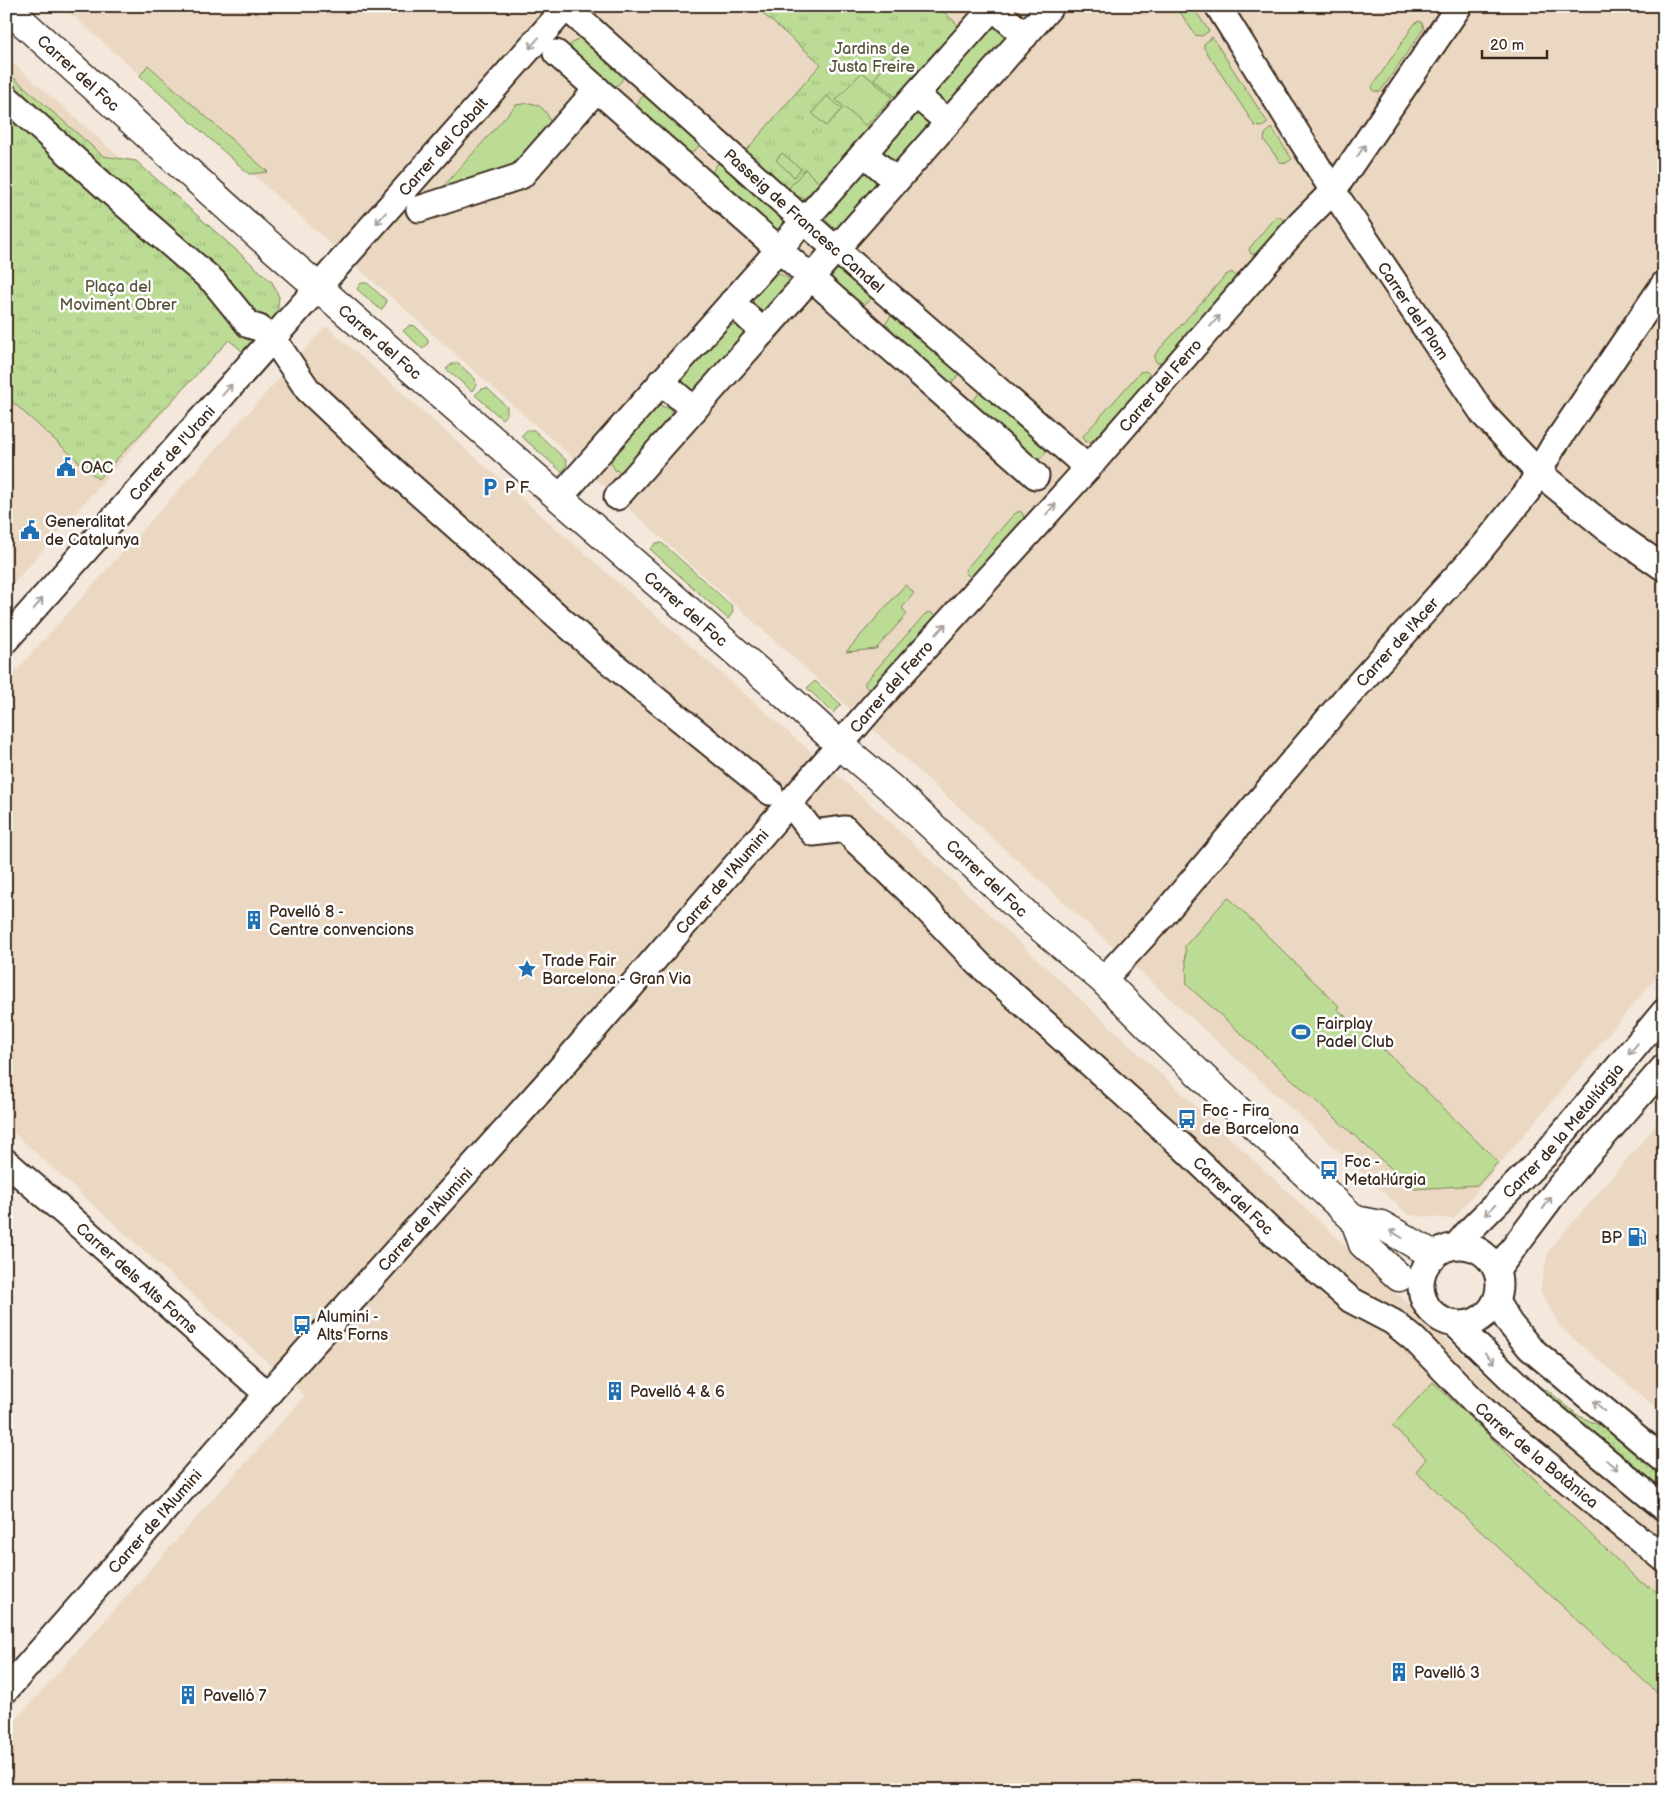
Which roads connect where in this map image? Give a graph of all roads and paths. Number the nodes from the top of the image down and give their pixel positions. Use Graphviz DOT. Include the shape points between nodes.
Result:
graph roads {
  1 [pos="1051,6"];
  2 [pos="1218,6"];
  3 [pos="1458,6"];
  4 [pos="6,7"];
  5 [pos="566,7"];
  6 [pos="994,7"];
  7 [pos="1025,36"];
  8 [pos="556,53"];
  9 [pos="642,76"];
  10 [pos="597,89"];
  11 [pos="916,94"];
  12 [pos="6,97"];
  13 [pos="616,106"];
  14 [pos="948,122"];
  15 [pos="720,145"];
  16 [pos="864,152"];
  17 [pos="694,175"];
  18 [pos="896,181"];
  19 [pos="1333,191"];
  20 [pos="420,210"];
  21 [pos="804,220"];
  22 [pos="778,249"];
  23 [pos="836,249"];
  24 [pos="811,278"];
  25 [pos="1664,284"];
  26 [pos="318,287"];
  27 [pos="889,295"];
  28 [pos="732,302"];
  29 [pos="863,324"];
  30 [pos="254,326"];
  31 [pos="763,332"];
  32 [pos="285,355"];
  33 [pos="978,373"];
  34 [pos="661,381"];
  35 [pos="954,404"];
  36 [pos="694,410"];
  37 [pos="1088,468"];
  38 [pos="1538,472"];
  39 [pos="1036,476"];
  40 [pos="560,497"];
  41 [pos="617,497"];
  42 [pos="1664,568"];
  43 [pos="6,640"];
  44 [pos="840,745"];
  45 [pos="768,791"];
  46 [pos="806,824"];
  47 [pos="1103,980"];
  48 [pos="1664,1012"];
  49 [pos="1664,1067"];
  50 [pos="6,1162"];
  51 [pos="1355,1220"];
  52 [pos="1446,1250"];
  53 [pos="1497,1270"];
  54 [pos="1399,1277"];
  55 [pos="1422,1294"];
  56 [pos="1496,1302"];
  57 [pos="1456,1324"];
  58 [pos="1416,1342"];
  59 [pos="268,1395"];
  60 [pos="1664,1460"];
  61 [pos="1664,1508"];
  62 [pos="1664,1559"];
  63 [pos="6,1690"];
  1 -- 7 [label="street"];
  2 -- 19 [label="street, Carrer del Plom"];
  19 -- 3 [label="street, Carrer del Ferro, one-way"];
  4 -- 26 [label="street, Carrer del Foc"];
  5 -- 9 [label="street, Passeig de Francesc Candel"];
  5 -- 26 [label="street, Carrer del Cobalt, one-way"];
  6 -- 7 [label="street"];
  6 -- 11 [label="street"];
  7 -- 14 [label="street"];
  8 -- 10 [label="street"];
  9 -- 13 [label="street"];
  9 -- 15 [label="street, Passeig de Francesc Candel"];
  10 -- 13 [label="street"];
  10 -- 20 [label="street" via="521,176"];
  11 -- 14 [label="street"];
  11 -- 16 [label="street"];
  12 -- 30 [label="street" via="214,282"];
  13 -- 17 [label="street"];
  14 -- 18 [label="street"];
  15 -- 17 [label="street, Passeig de Francesc Candel"];
  15 -- 21 [label="street, Passeig de Francesc Candel"];
  16 -- 18 [label="street"];
  16 -- 21 [label="street"];
  17 -- 22 [label="street"];
  18 -- 23 [label="street"];
  37 -- 19 [label="street, Carrer del Ferro, one-way" via="1300,224"];
  19 -- 38 [label="street, Carrer del Plom" via="1484,415"];
  21 -- 22 [label="street"];
  21 -- 23 [label="street, Passeig de Francesc Candel"];
  22 -- 24 [label="street"];
  22 -- 28 [label="street"];
  23 -- 24 [label="street"];
  23 -- 27 [label="street, Passeig de Francesc Candel"];
  24 -- 29 [label="street"];
  24 -- 31 [label="street"];
  25 -- 38 [label="street, Carrer de l'Acer"];
  26 -- 40 [label="street, Carrer del Foc"];
  43 -- 26 [label="street, Carrer de l'Urani, one-way"];
  27 -- 29 [label="street, Passeig de Francesc Candel"];
  27 -- 33 [label="street, Passeig de Francesc Candel"];
  28 -- 31 [label="street"];
  28 -- 34 [label="street"];
  29 -- 35 [label="street"];
  31 -- 36 [label="street"];
  32 -- 45 [label="street" via="308,390 396,473 599,652"];
  33 -- 35 [label="street"];
  33 -- 37 [label="street, Passeig de Francesc Candel"];
  34 -- 36 [label="street"];
  34 -- 40 [label="street"];
  35 -- 39 [label="street"];
  36 -- 41 [label="street"];
  44 -- 37 [label="street, Carrer del Ferro, one-way" via="894,680"];
  38 -- 42 [label="street, Carrer del Plom" via="1605,527"];
  38 -- 47 [label="street, Carrer de l'Acer" via="1527,492 1482,548 1345,699"];
  40 -- 44 [label="street, Carrer del Foc"];
  44 -- 47 [label="street, Carrer del Foc" via="899,795 1033,921"];
  44 -- 59 [label="street, Carrer de l'Alumini" via="558,1072"];
  46 -- 58 [label="street, Carrer del Foc" via="845,829 979,964 1183,1147 1275,1235 1352,1300 1393,1322"];
  47 -- 51 [label="street, Carrer del Foc"];
  48 -- 52 [label="street, Carrer de la Metal·lúrgia, one-way" via="1544,1156"];
  53 -- 49 [label="street, one-way" via="1558,1187"];
  50 -- 59 [label="street, Carrer dels Alts Forns"];
  52 -- 51 [label="street, one-way" via="1382,1225"];
  51 -- 54 [label="street, Carrer del Foc" via="1363,1244"];
  52 -- 53 [label="street" via="1470,1246 1490,1259"];
  52 -- 55 [label="street" via="1424,1269"];
  53 -- 56 [label="street" via="1499,1291"];
  54 -- 55 [label="street, Carrer del Foc"];
  55 -- 57 [label="street" via="1428,1308 1439,1318"];
  56 -- 57 [label="street" via="1479,1319"];
  60 -- 56 [label="street, one-way" via="1530,1348"];
  57 -- 61 [label="street, one-way" via="1529,1396"];
  58 -- 62 [label="street, Carrer de la Botànica" via="1504,1429"];
  59 -- 63 [label="street, Carrer de l'Alumini"];
}
